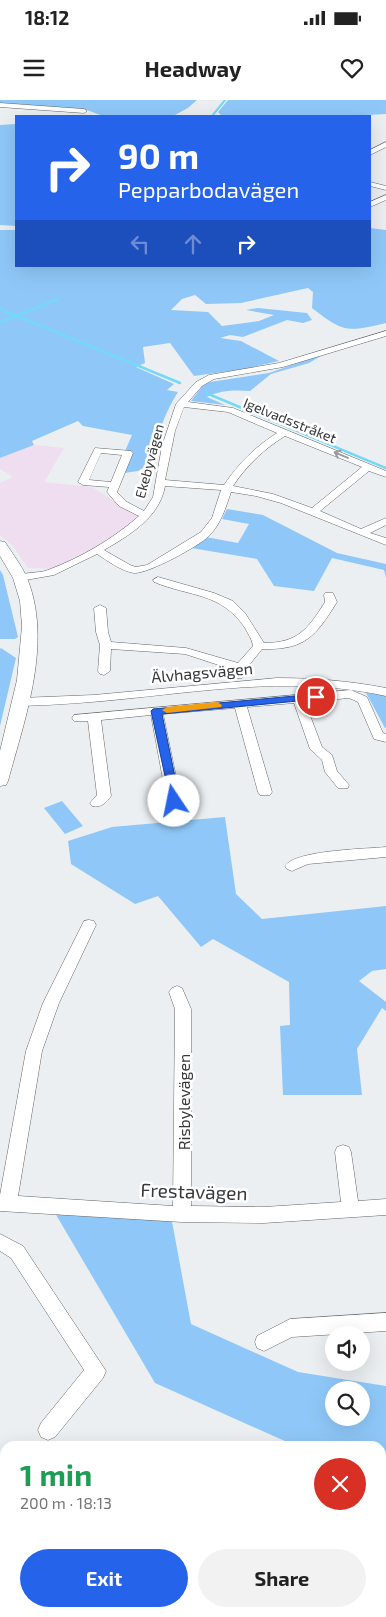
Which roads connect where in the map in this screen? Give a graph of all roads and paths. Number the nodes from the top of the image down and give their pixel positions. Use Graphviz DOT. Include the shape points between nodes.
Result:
graph roads {
  1 [pos="0,105"];
  2 [pos="84,111"];
  3 [pos="386,144"];
  4 [pos="371,152"];
  5 [pos="371,184"];
  6 [pos="386,188"];
  7 [pos="386,197"];
  8 [pos="371,204"];
  9 [pos="386,333"];
  10 [pos="180,404"];
  11 [pos="285,432"];
  12 [pos="368,467"];
  13 [pos="386,474"];
  14 [pos="160,483"];
  15 [pos="114,485"];
  16 [pos="227,488"];
  17 [pos="314,511"];
  18 [pos="145,515"];
  19 [pos="386,521"];
  20 [pos="362,533"];
  21 [pos="386,542"];
  22 [pos="0,545"];
  23 [pos="97,550"];
  24 [pos="20,578"];
  25 [pos="158,580"];
  26 [pos="329,595"];
  27 [pos="100,608"];
  28 [pos="106,645"];
  29 [pos="259,646"];
  30 [pos="240,668"];
  31 [pos="104,671"];
  32 [pos="236,685"];
  33 [pos="168,691"];
  34 [pos="386,692"];
  35 [pos="298,698"];
  36 [pos="20,702"];
  37 [pos="240,703"];
  38 [pos="173,710"];
  39 [pos="156,711"];
  40 [pos="94,717"];
  41 [pos="78,718"];
  42 [pos="386,738"];
  43 [pos="0,781"];
  44 [pos="343,784"];
  45 [pos="265,792"];
  46 [pos="174,801"];
  47 [pos="97,803"];
  48 [pos="386,852"];
  49 [pos="292,866"];
  50 [pos="89,926"];
  51 [pos="177,992"];
  52 [pos="343,1152"];
  53 [pos="4,1204"];
  54 [pos="386,1207"];
  55 [pos="350,1209"];
  56 [pos="182,1214"];
  57 [pos="0,1242"];
  58 [pos="386,1322"];
  59 [pos="264,1342"];
  60 [pos="48,1430"];
  1 -- 2 [label="street"];
  3 -- 4 [label="street"];
  5 -- 6 [label="street"];
  7 -- 8 [label="street"];
  9 -- 10 [label="street, Ekebyvägen" via="280,366 212,377 194,387"];
  10 -- 11 [label="street, Igelvadsstråket" via="230,410"];
  10 -- 14 [label="street, Ekebyvägen" via="167,442"];
  12 -- 11 [label="street, Igelvadsstråket, one-way"];
  11 -- 16 [label="street" via="261,448 239,470"];
  12 -- 13 [label="street, Igelvadsstråket"];
  12 -- 17 [label="street"];
  14 -- 16 [label="street"];
  14 -- 18 [label="street, Ekebyvägen" via="155,503"];
  15 -- 15 [label="street" via="128,453 98,450 82,482"];
  15 -- 18 [label="street" via="112,492 123,504"];
  16 -- 17 [label="street" via="268,496"];
  16 -- 23 [label="street" via="218,518 205,534 150,567 136,570 126,567"];
  17 -- 20 [label="street"];
  18 -- 23 [label="street, Ekebyvägen"];
  19 -- 20 [label="street"];
  20 -- 21 [label="street"];
  22 -- 24 [label="main road"];
  23 -- 24 [label="street, Ekebyvägen" via="48,573"];
  24 -- 36 [label="main road" via="28,613 29,643"];
  25 -- 29 [label="street" via="235,606"];
  26 -- 29 [label="street" via="331,602 324,613 299,641 283,646"];
  27 -- 28 [label="street"];
  28 -- 30 [label="street" via="186,651"];
  28 -- 31 [label="street"];
  29 -- 30 [label="street"];
  30 -- 32 [label="street"];
  32 -- 33 [label="street, Älvhagsvägen"];
  32 -- 34 [label="street, Älvhagsvägen" via="322,681"];
  33 -- 36 [label="street, Älvhagsvägen" via="83,700"];
  33 -- 38 [label="street"];
  35 -- 37 [label="street"];
  35 -- 42 [label="street" via="351,694 363,700 378,736"];
  35 -- 44 [label="street" via="316,749 328,758 332,772"];
  36 -- 43 [label="main road"];
  37 -- 38 [label="street"];
  37 -- 45 [label="street"];
  38 -- 39 [label="street"];
  39 -- 40 [label="street"];
  39 -- 46 [label="street"];
  40 -- 41 [label="street"];
  40 -- 47 [label="street" via="104,796"];
  48 -- 49 [label="street" via="305,859"];
  50 -- 53 [label="street" via="51,1003 34,1051"];
  51 -- 56 [label="street, Risbylevägen" via="183,1009"];
  52 -- 55 [label="street"];
  53 -- 56 [label="street, Frestavägen"];
  54 -- 55 [label="street, Frestavägen"];
  55 -- 56 [label="street, Frestavägen" via="264,1215"];
  57 -- 60 [label="street" via="17,1252 96,1371"];
  58 -- 59 [label="street" via="290,1328"];
}
